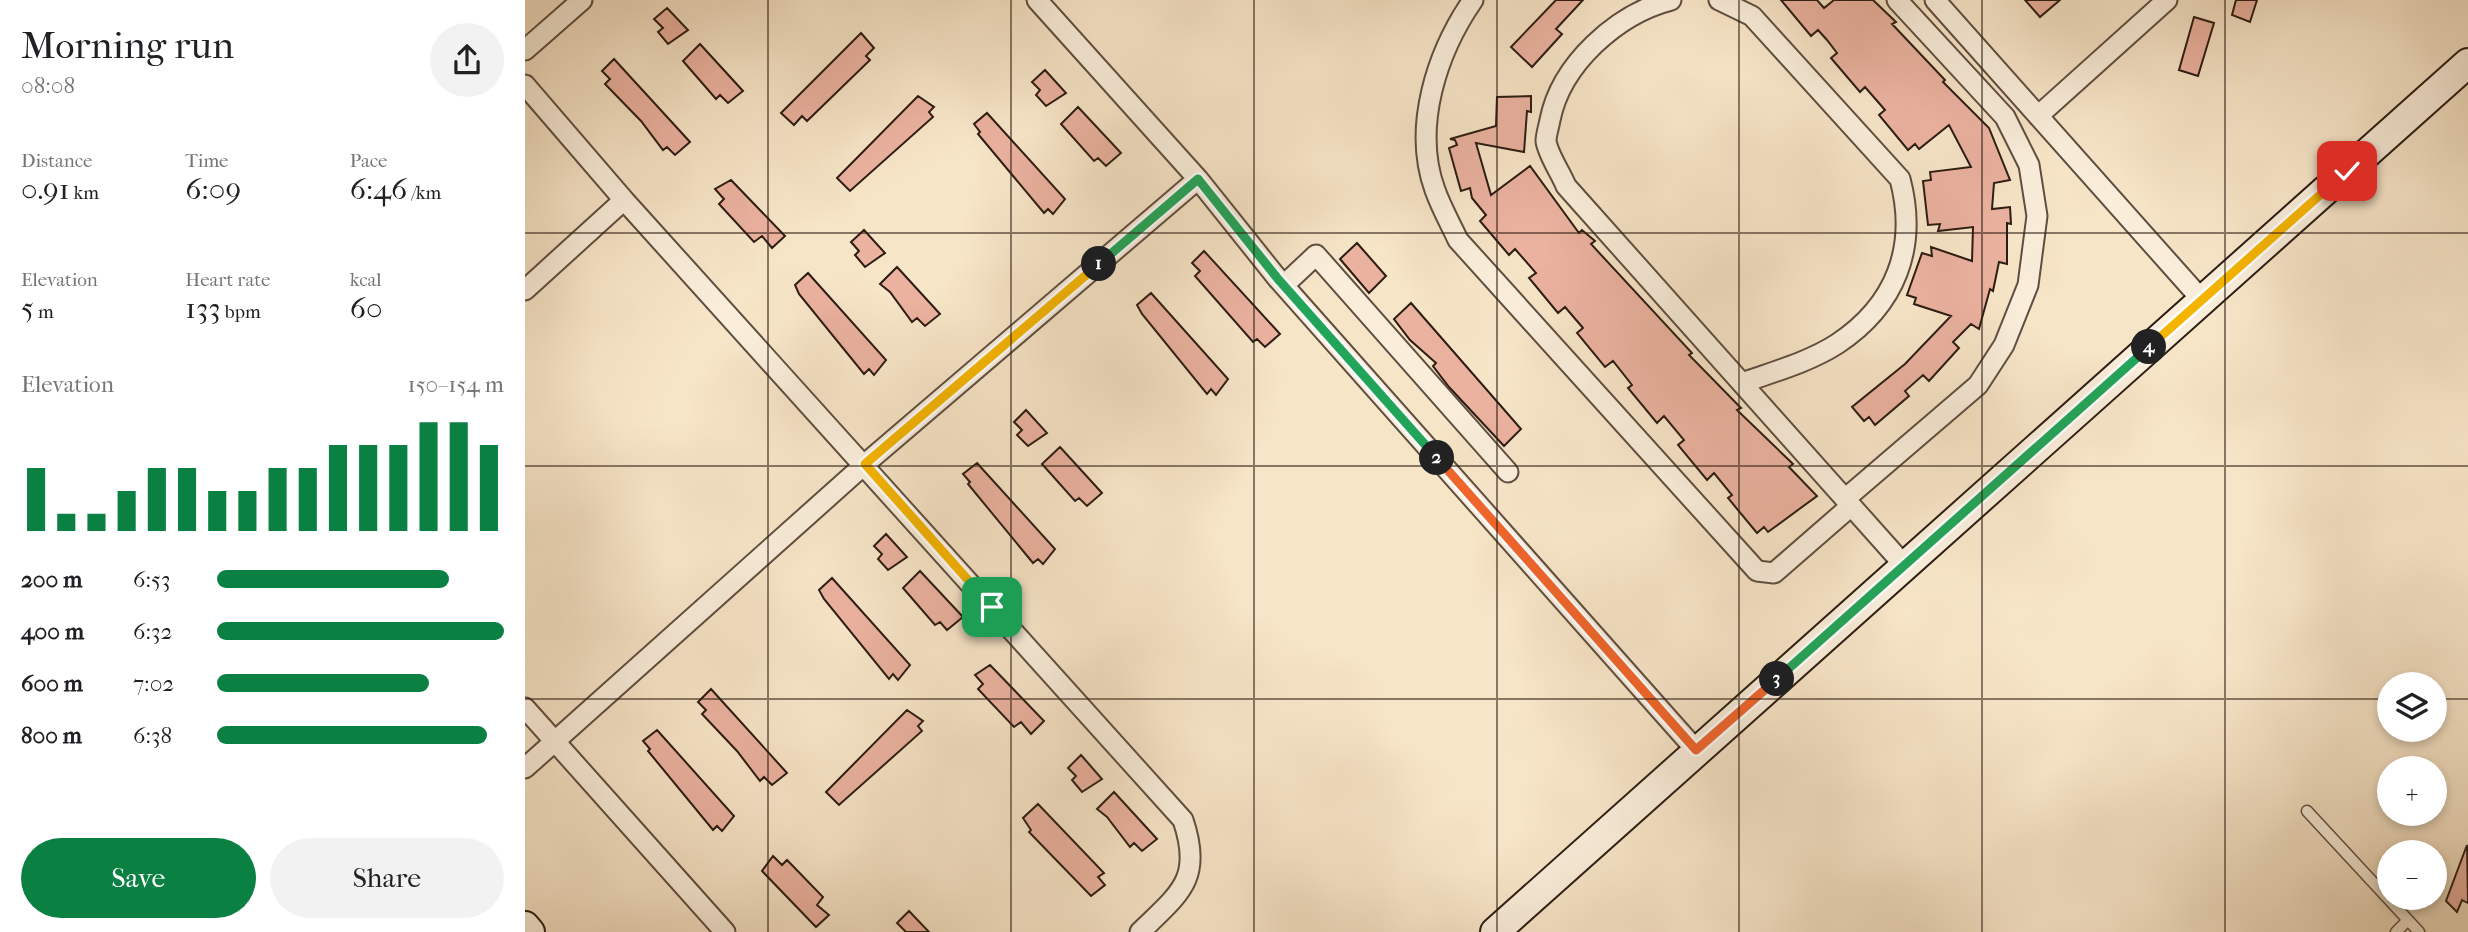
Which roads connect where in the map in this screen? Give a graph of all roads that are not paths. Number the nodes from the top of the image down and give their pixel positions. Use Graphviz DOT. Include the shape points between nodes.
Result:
graph roads {
  1 [pos="582,0"];
  2 [pos="1037,0"];
  3 [pos="1473,0"];
  4 [pos="1671,0"];
  5 [pos="1719,0"];
  6 [pos="1897,0"];
  7 [pos="1935,0"];
  8 [pos="2167,0"];
  9 [pos="525,50"];
  10 [pos="2468,63"];
  11 [pos="525,86"];
  12 [pos="2038,116"];
  13 [pos="1198,179"];
  14 [pos="624,200"];
  15 [pos="1284,285"];
  16 [pos="525,290"];
  17 [pos="2202,300"];
  18 [pos="1742,383"];
  19 [pos="865,464"];
  20 [pos="1509,472"];
  21 [pos="1848,503"];
  22 [pos="1904,565"];
  23 [pos="525,708"];
  24 [pos="554,741"];
  25 [pos="1696,750"];
  26 [pos="525,768"];
  27 [pos="2307,811"];
  28 [pos="2408,920"];
  29 [pos="525,926"];
  30 [pos="530,932"];
  31 [pos="725,932"];
  32 [pos="1140,932"];
  33 [pos="1495,932"];
  34 [pos="2396,932"];
  35 [pos="2419,932"];
  1 -- 9 [label="street"];
  2 -- 13 [label="street"];
  3 -- 21 [label="street" via="1438,65 1429,110 1427,157 1458,240 1756,571 1774,573"];
  4 -- 18 [label="street" via="1649,6 1604,35 1576,66 1555,99 1546,141 1566,186"];
  5 -- 18 [label="street" via="1752,16 1863,138 1900,179 1908,209 1903,257 1889,295 1864,324 1836,345"];
  6 -- 21 [label="street" via="2005,117 2029,165 2037,216 2028,285 2004,345 1978,385"];
  7 -- 12 [label="street"];
  8 -- 12 [label="street"];
  10 -- 17 [label="street"];
  11 -- 14 [label="street"];
  12 -- 17 [label="street"];
  13 -- 15 [label="street"];
  13 -- 19 [label="street"];
  14 -- 16 [label="street"];
  14 -- 19 [label="street"];
  15 -- 20 [label="street" via="1316,255"];
  15 -- 25 [label="street"];
  17 -- 22 [label="street"];
  18 -- 21 [label="street"];
  19 -- 24 [label="street"];
  19 -- 32 [label="street" via="1183,820 1192,848 1189,876 1175,898"];
  21 -- 22 [label="street"];
  22 -- 25 [label="street"];
  23 -- 24 [label="street"];
  24 -- 26 [label="street"];
  24 -- 31 [label="street"];
  25 -- 33 [label="street"];
  27 -- 28 [label="lane"];
  28 -- 34 [label="lane"];
  28 -- 35 [label="lane"];
  29 -- 30 [label="street"];
}
